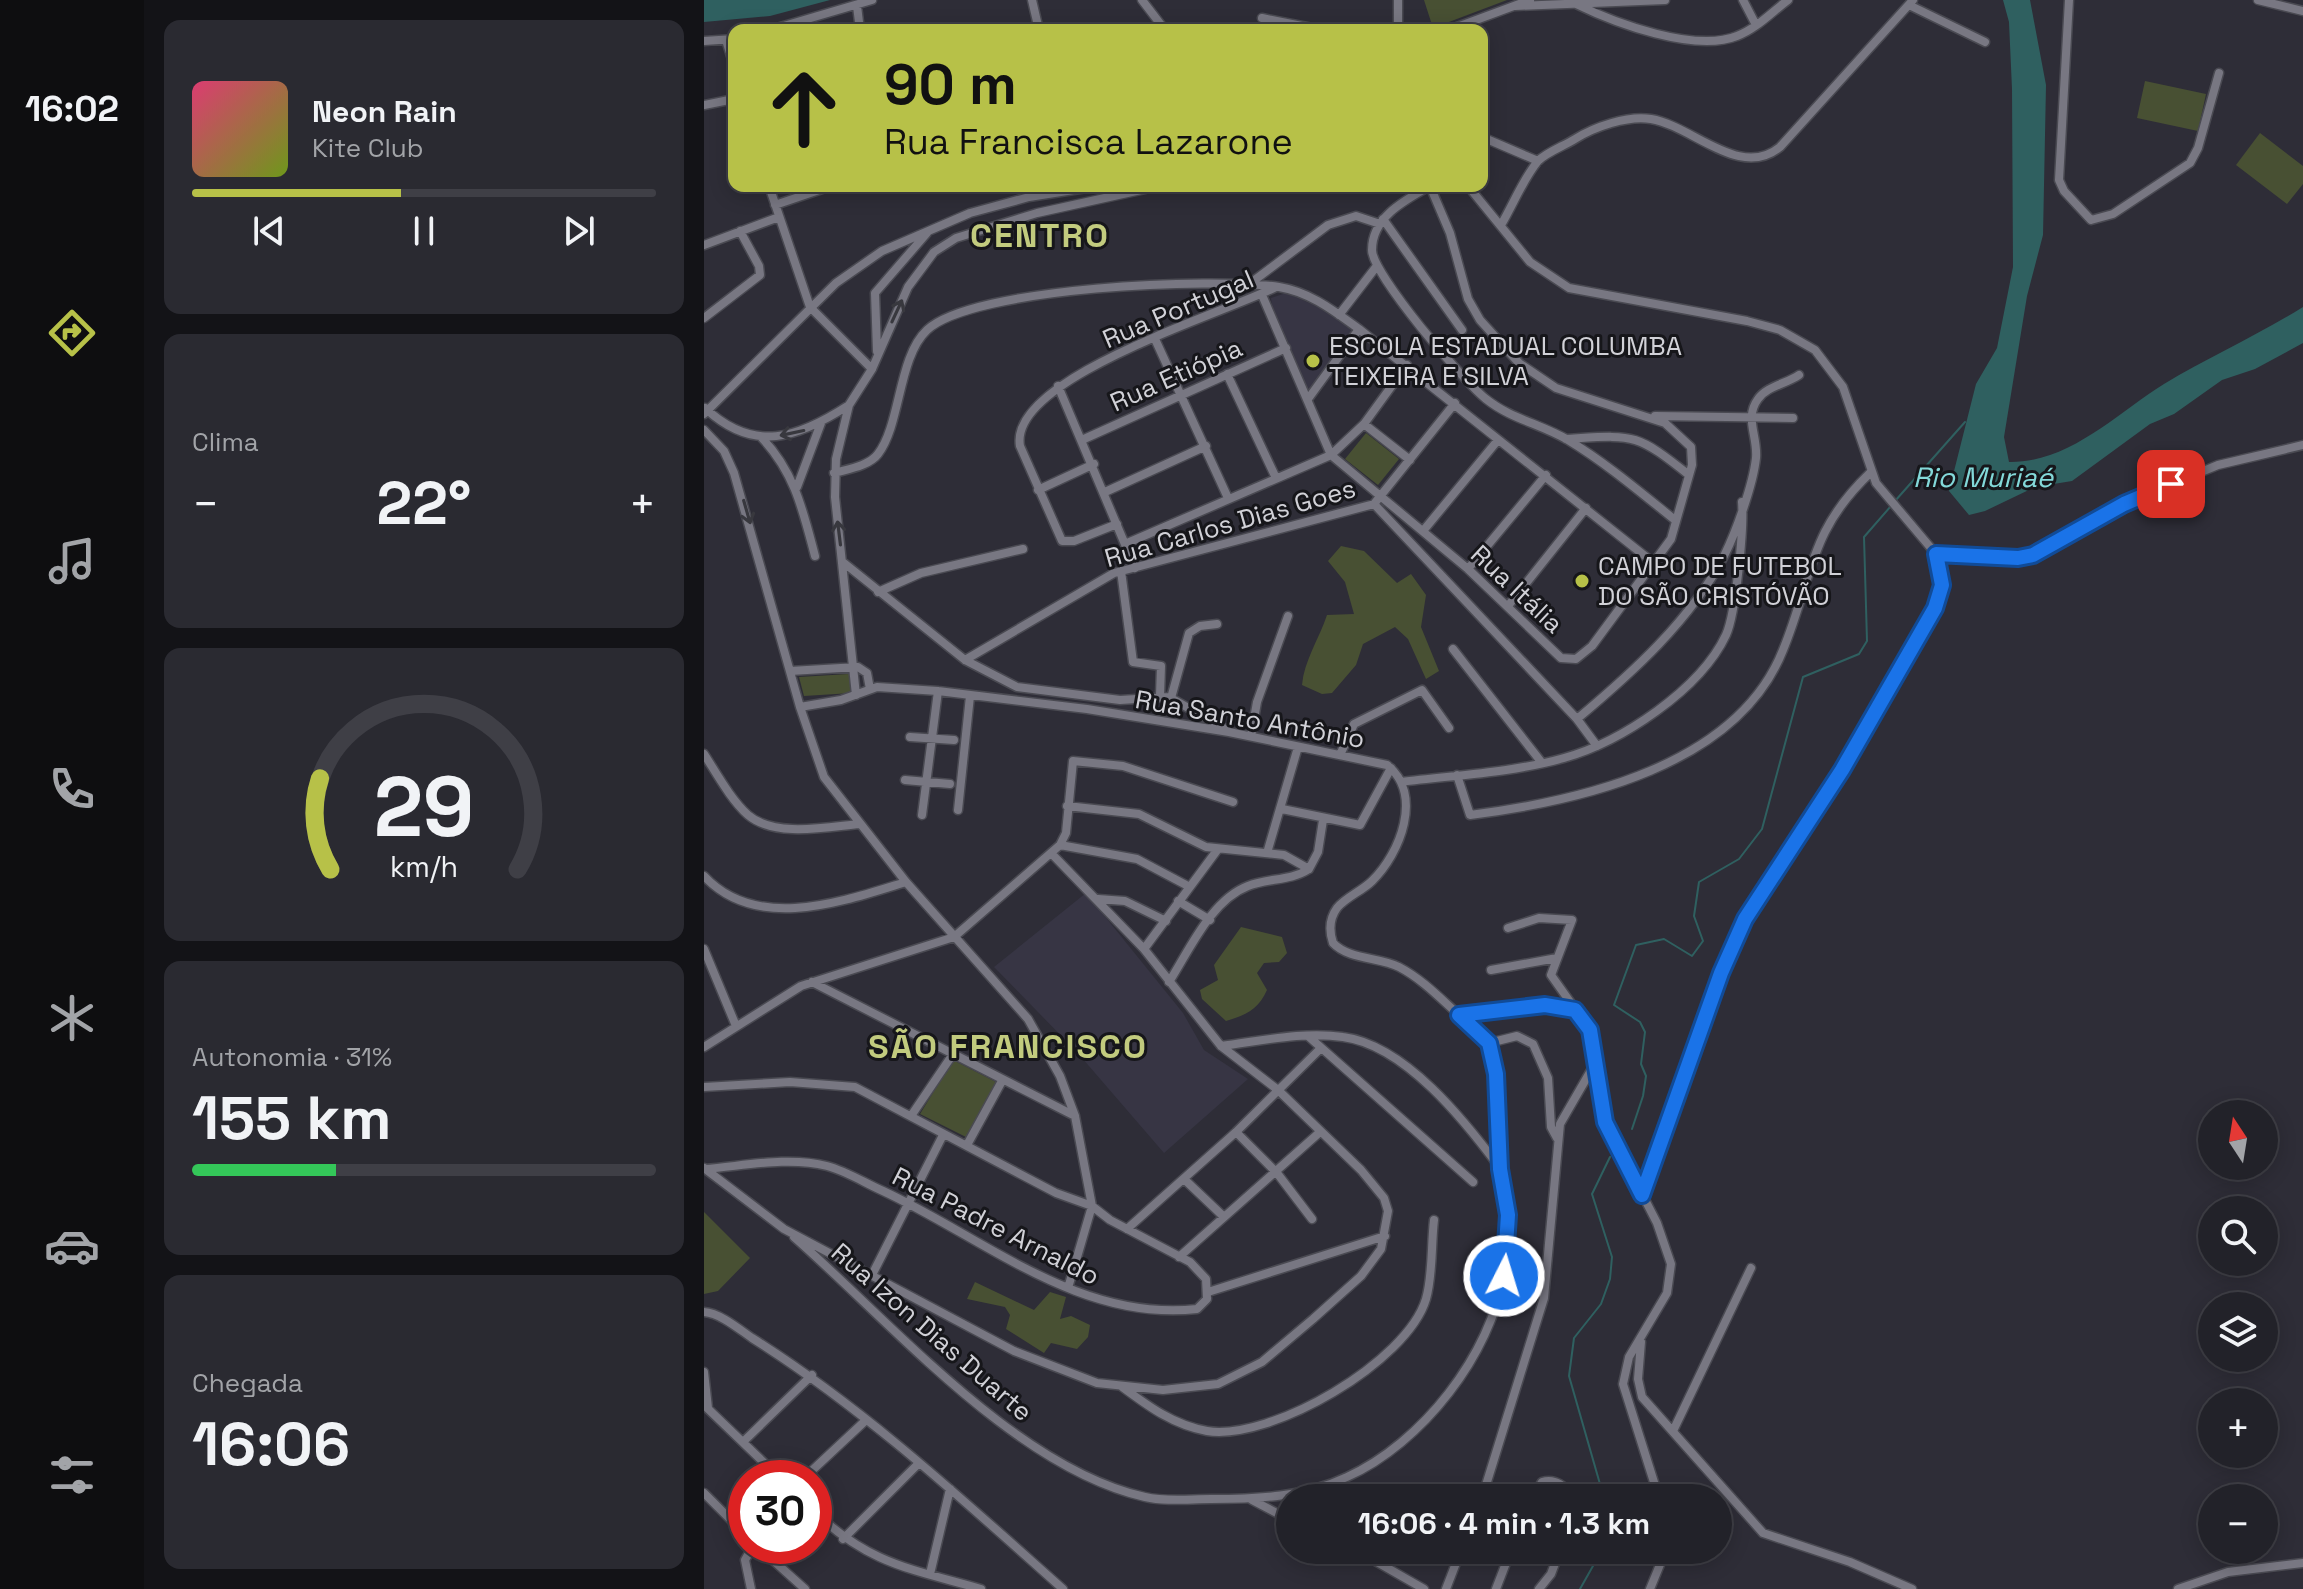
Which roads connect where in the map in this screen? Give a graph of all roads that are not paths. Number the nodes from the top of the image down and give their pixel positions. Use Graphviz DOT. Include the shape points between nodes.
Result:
graph roads {
  1 [pos="872,0"];
  2 [pos="1032,0"];
  3 [pos="1142,0"];
  4 [pos="1398,0"];
  5 [pos="1530,0"];
  6 [pos="1665,0"];
  7 [pos="1743,0"];
  8 [pos="1788,0"];
  9 [pos="2069,0"];
  10 [pos="2258,0"];
  11 [pos="1911,3"];
  12 [pos="1576,4"];
  13 [pos="857,6"];
  14 [pos="1515,6"];
  15 [pos="2303,11"];
  16 [pos="1262,18"];
  17 [pos="792,24"];
  18 [pos="859,24"];
  19 [pos="1038,24"];
  20 [pos="1160,24"];
  21 [pos="1292,24"];
  22 [pos="1398,24"];
  23 [pos="1466,24"];
  24 [pos="1756,25"];
  25 [pos="728,40"];
  26 [pos="704,41"];
  27 [pos="1985,42"];
  28 [pos="2219,73"];
  29 [pos="728,100"];
  30 [pos="704,105"];
  31 [pos="1488,140"];
  32 [pos="1538,161"];
  33 [pos="771,192"];
  34 [pos="806,192"];
  35 [pos="1028,192"];
  36 [pos="1062,192"];
  37 [pos="1132,192"];
  38 [pos="1419,192"];
  39 [pos="1433,192"];
  40 [pos="1473,192"];
  41 [pos="1029,197"];
  42 [pos="775,205"];
  43 [pos="779,217"];
  44 [pos="1382,221"];
  45 [pos="1501,225"];
  46 [pos="933,227"];
  47 [pos="740,231"];
  48 [pos="704,245"];
  49 [pos="1376,267"];
  50 [pos="1248,285"];
  51 [pos="1277,287"];
  52 [pos="1262,295"];
  53 [pos="810,307"];
  54 [pos="1339,315"];
  55 [pos="704,318"];
  56 [pos="1359,329"];
  57 [pos="1462,330"];
  58 [pos="1155,339"];
  59 [pos="1286,348"];
  60 [pos="877,353"];
  61 [pos="1407,365"];
  62 [pos="872,369"];
  63 [pos="1227,374"];
  64 [pos="1799,375"];
  65 [pos="1058,386"];
  66 [pos="1181,395"];
  67 [pos="1308,399"];
  68 [pos="1455,403"];
  69 [pos="849,405"];
  70 [pos="705,411"];
  71 [pos="1650,416"];
  72 [pos="1750,416"];
  73 [pos="1793,418"];
  74 [pos="821,423"];
  75 [pos="1364,424"];
  76 [pos="704,430"];
  77 [pos="762,438"];
  78 [pos="1084,439"];
  79 [pos="1566,439"];
  80 [pos="1498,440"];
  81 [pos="2303,445"];
  82 [pos="1206,446"];
  83 [pos="1331,455"];
  84 [pos="1410,460"];
  85 [pos="1094,464"];
  86 [pos="834,473"];
  87 [pos="1870,473"];
  88 [pos="1546,475"];
  89 [pos="1689,475"];
  90 [pos="1276,478"];
  91 [pos="797,488"];
  92 [pos="1038,490"];
  93 [pos="1105,492"];
  94 [pos="1228,498"];
  95 [pos="1377,501"];
  96 [pos="1742,502"];
  97 [pos="1586,508"];
  98 [pos="1675,520"];
  99 [pos="1117,524"];
  100 [pos="1423,531"];
  101 [pos="1125,544"];
  102 [pos="1023,549"];
  103 [pos="1936,554"];
  104 [pos="815,556"];
  105 [pos="843,562"];
  106 [pos="1655,564"];
  107 [pos="1135,568"];
  108 [pos="1468,569"];
  109 [pos="1121,571"];
  110 [pos="878,592"];
  111 [pos="1508,606"];
  112 [pos="1288,616"];
  113 [pos="1217,624"];
  114 [pos="1453,649"];
  115 [pos="965,660"];
  116 [pos="853,667"];
  117 [pos="790,671"];
  118 [pos="870,689"];
  119 [pos="938,691"];
  120 [pos="856,695"];
  121 [pos="970,696"];
  122 [pos="1160,696"];
  123 [pos="1171,698"];
  124 [pos="800,707"];
  125 [pos="1198,713"];
  126 [pos="1577,719"];
  127 [pos="1192,727"];
  128 [pos="1449,728"];
  129 [pos="1229,732"];
  130 [pos="1251,736"];
  131 [pos="910,737"];
  132 [pos="931,738"];
  133 [pos="954,740"];
  134 [pos="1597,746"];
  135 [pos="1298,747"];
  136 [pos="704,754"];
  137 [pos="1340,755"];
  138 [pos="1542,763"];
  139 [pos="1391,768"];
  140 [pos="1457,775"];
  141 [pos="905,780"];
  142 [pos="927,781"];
  143 [pos="1401,782"];
  144 [pos="950,784"];
  145 [pos="1233,802"];
  146 [pos="1067,806"];
  147 [pos="1282,809"];
  148 [pos="958,810"];
  149 [pos="922,815"];
  150 [pos="1323,820"];
  151 [pos="859,824"];
  152 [pos="1060,845"];
  153 [pos="1218,849"];
  154 [pos="1051,853"];
  155 [pos="1267,853"];
  156 [pos="1309,869"];
  157 [pos="704,876"];
  158 [pos="906,882"];
  159 [pos="1188,886"];
  160 [pos="1098,899"];
  161 [pos="1178,901"];
  162 [pos="1210,920"];
  163 [pos="1166,921"];
  164 [pos="1508,928"];
  165 [pos="954,937"];
  166 [pos="704,949"];
  167 [pos="1144,949"];
  168 [pos="1557,958"];
  169 [pos="1491,970"];
  170 [pos="812,982"];
  171 [pos="1169,982"];
  172 [pos="1575,1010"];
  173 [pos="1459,1015"];
  174 [pos="736,1026"];
  175 [pos="1308,1036"];
  176 [pos="1489,1043"];
  177 [pos="1221,1046"];
  178 [pos="704,1047"];
  179 [pos="1320,1049"];
  180 [pos="953,1054"];
  181 [pos="1597,1060"];
  182 [pos="1002,1081"];
  183 [pos="704,1087"];
  184 [pos="1278,1090"];
  185 [pos="911,1116"];
  186 [pos="1075,1116"];
  187 [pos="1236,1132"];
  188 [pos="1320,1132"];
  189 [pos="943,1135"];
  190 [pos="1557,1138"];
  191 [pos="967,1145"];
  192 [pos="704,1169"];
  193 [pos="1500,1169"];
  194 [pos="1277,1173"];
  195 [pos="1184,1179"];
  196 [pos="1473,1182"];
  197 [pos="1642,1195"];
  198 [pos="909,1203"];
  199 [pos="1092,1206"];
  200 [pos="1224,1217"];
  201 [pos="1312,1219"];
  202 [pos="1434,1220"];
  203 [pos="784,1229"];
  204 [pos="1127,1229"];
  205 [pos="1385,1236"];
  206 [pos="1179,1257"];
  207 [pos="1751,1268"];
  208 [pos="872,1275"];
  209 [pos="1068,1288"];
  210 [pos="1208,1292"];
  211 [pos="704,1312"];
  212 [pos="1641,1337"];
  213 [pos="704,1372"];
  214 [pos="812,1375"];
  215 [pos="1121,1386"];
  216 [pos="706,1406"];
  217 [pos="865,1421"];
  218 [pos="1673,1431"];
  219 [pos="744,1441"];
  220 [pos="762,1460"];
  221 [pos="823,1460"];
  222 [pos="918,1464"];
  223 [pos="1486,1484"];
  224 [pos="1541,1484"];
  225 [pos="1561,1484"];
  226 [pos="1655,1484"];
  227 [pos="950,1489"];
  228 [pos="704,1493"];
  229 [pos="1252,1500"];
  230 [pos="1276,1513"];
  231 [pos="728,1517"];
  232 [pos="832,1528"];
  233 [pos="843,1539"];
  234 [pos="2303,1563"];
  235 [pos="746,1564"];
  236 [pos="776,1564"];
  237 [pos="1380,1564"];
  238 [pos="1456,1564"];
  239 [pos="1506,1564"];
  240 [pos="1555,1564"];
  241 [pos="1660,1564"];
  242 [pos="930,1574"];
  243 [pos="751,1589"];
  244 [pos="805,1589"];
  245 [pos="981,1589"];
  246 [pos="1063,1589"];
  247 [pos="1424,1589"];
  248 [pos="1446,1589"];
  249 [pos="1496,1589"];
  250 [pos="1539,1589"];
  251 [pos="1650,1589"];
  252 [pos="1912,1589"];
  253 [pos="2178,1589"];
  1 -- 13 [label="street"];
  2 -- 19 [label="street"];
  3 -- 20 [label="street"];
  4 -- 22 [label="street"];
  5 -- 14 [label="street"];
  6 -- 12 [label="street"];
  7 -- 24 [label="street"];
  8 -- 24 [label="street"];
  9 -- 28 [label="street" via="2059,180 2091,220 2113,214 2190,163"];
  10 -- 15 [label="street"];
  11 -- 27 [label="street"];
  11 -- 32 [label="street" via="1767,156 1741,158 1648,118 1586,133"];
  12 -- 14 [label="street"];
  12 -- 24 [label="street" via="1626,27 1688,38 1728,39"];
  13 -- 17 [label="street"];
  13 -- 18 [label="street"];
  14 -- 23 [label="street"];
  16 -- 21 [label="street"];
  25 -- 26 [label="street"];
  29 -- 30 [label="street"];
  31 -- 32 [label="street"];
  32 -- 45 [label="street"];
  33 -- 42 [label="street"];
  34 -- 42 [label="street"];
  35 -- 41 [label="street"];
  36 -- 41 [label="street"];
  60 -- 37 [label="street, one-way" via="921,267 956,238"];
  38 -- 44 [label="street"];
  39 -- 71 [label="street, Rua Itália" via="1468,299 1499,343 1556,388"];
  40 -- 45 [label="street"];
  41 -- 46 [label="street"];
  42 -- 43 [label="street"];
  43 -- 47 [label="street"];
  43 -- 53 [label="street"];
  44 -- 49 [label="street" via="1372,247"];
  44 -- 50 [label="street" via="1356,216 1328,225"];
  44 -- 57 [label="street"];
  45 -- 87 [label="street" via="1530,262 1569,288 1747,321 1800,339 1829,364 1843,387"];
  46 -- 53 [label="street" via="870,259"];
  46 -- 60 [label="street" via="875,293"];
  47 -- 48 [label="street"];
  47 -- 55 [label="street" via="761,271"];
  49 -- 54 [label="street"];
  49 -- 79 [label="street" via="1484,398"];
  50 -- 51 [label="street"];
  50 -- 86 [label="street" via="1069,291 941,320 911,354 880,452"];
  51 -- 52 [label="street, Rua Portugal"];
  51 -- 54 [label="street, Rua Portugal" via="1305,294"];
  52 -- 58 [label="street, Rua Portugal"];
  52 -- 59 [label="street"];
  53 -- 62 [label="street"];
  53 -- 70 [label="street"];
  54 -- 56 [label="street, Rua Portugal"];
  56 -- 61 [label="street, Rua Portugal"];
  56 -- 67 [label="street"];
  58 -- 65 [label="street, Rua Portugal"];
  58 -- 66 [label="street"];
  59 -- 63 [label="street, Rua Etiópia"];
  59 -- 67 [label="street"];
  60 -- 62 [label="street"];
  61 -- 68 [label="street, Rua Portugal"];
  61 -- 75 [label="street"];
  62 -- 69 [label="street"];
  63 -- 66 [label="street, Rua Etiópia"];
  63 -- 90 [label="street"];
  64 -- 72 [label="street" via="1763,393"];
  65 -- 78 [label="street"];
  65 -- 92 [label="street, Rua Portugal" via="1038,401 1019,431"];
  66 -- 78 [label="street, Rua Etiópia"];
  66 -- 82 [label="street"];
  67 -- 83 [label="street"];
  68 -- 80 [label="street, Rua Portugal"];
  68 -- 84 [label="street"];
  69 -- 74 [label="street"];
  69 -- 86 [label="street"];
  70 -- 77 [label="street"];
  71 -- 72 [label="street"];
  71 -- 89 [label="street, Rua Itália" via="1677,431 1691,447"];
  72 -- 73 [label="street"];
  72 -- 96 [label="street" via="1756,459"];
  74 -- 77 [label="street, one-way"];
  74 -- 91 [label="street"];
  75 -- 83 [label="street"];
  75 -- 84 [label="street"];
  76 -- 117 [label="street, one-way" via="729,460"];
  77 -- 91 [label="street"];
  78 -- 85 [label="street"];
  79 -- 89 [label="street" via="1641,440"];
  79 -- 98 [label="street"];
  80 -- 88 [label="street, Rua Portugal"];
  80 -- 100 [label="street"];
  81 -- 103 [label="street" via="2218,465 2138,498 2033,555"];
  82 -- 93 [label="street"];
  82 -- 94 [label="street"];
  83 -- 90 [label="street"];
  83 -- 95 [label="street, Rua Itália"];
  84 -- 95 [label="street"];
  85 -- 92 [label="street"];
  85 -- 93 [label="street"];
  105 -- 86 [label="street, one-way"];
  87 -- 103 [label="street"];
  87 -- 140 [label="street" via="1835,510 1821,534 1781,655 1756,694 1722,730 1683,755 1642,772 1499,812 1470,815"];
  88 -- 97 [label="street, Rua Portugal"];
  88 -- 108 [label="street"];
  89 -- 98 [label="street, Rua Itália"];
  90 -- 94 [label="street"];
  91 -- 104 [label="street"];
  92 -- 99 [label="street, Rua Portugal" via="1064,542"];
  93 -- 99 [label="street"];
  94 -- 101 [label="street"];
  95 -- 100 [label="street, Rua Itália"];
  95 -- 107 [label="street, Rua Carlos Dias Goes"];
  95 -- 126 [label="street"];
  96 -- 126 [label="street" via="1726,553 1692,605"];
  96 -- 134 [label="street" via="1743,530 1724,639 1692,679 1644,721"];
  97 -- 106 [label="street, Rua Portugal"];
  97 -- 111 [label="street"];
  98 -- 106 [label="street, Rua Itália" via="1671,539"];
  99 -- 101 [label="street"];
  100 -- 108 [label="street, Rua Itália"];
  101 -- 107 [label="street"];
  102 -- 110 [label="street" via="921,573"];
  103 -- 197 [label="street" via="1942,585 1935,608 1842,770 1745,919"];
  105 -- 110 [label="street"];
  105 -- 116 [label="street"];
  106 -- 111 [label="street, Rua Itália" via="1576,659 1561,658"];
  107 -- 109 [label="street, Rua Carlos Dias Goes"];
  108 -- 111 [label="street, Rua Itália"];
  109 -- 115 [label="street, Rua Carlos Dias Goes"];
  109 -- 122 [label="street" via="1133,662 1161,666"];
  110 -- 115 [label="street"];
  112 -- 130 [label="street" via="1257,702"];
  113 -- 123 [label="street" via="1189,633"];
  114 -- 138 [label="street"];
  115 -- 122 [label="street" via="1017,687 1120,700"];
  116 -- 117 [label="street"];
  116 -- 118 [label="street" via="865,670"];
  116 -- 120 [label="street"];
  117 -- 124 [label="street"];
  118 -- 119 [label="street, Rua Santo Antônio"];
  118 -- 120 [label="street"];
  119 -- 121 [label="street, Rua Santo Antônio"];
  119 -- 132 [label="street"];
  120 -- 124 [label="street"];
  121 -- 127 [label="street, Rua Santo Antônio"];
  121 -- 148 [label="street"];
  122 -- 123 [label="street"];
  123 -- 125 [label="street"];
  124 -- 151 [label="street" via="824,777"];
  125 -- 127 [label="street"];
  125 -- 129 [label="street"];
  126 -- 134 [label="street"];
  127 -- 129 [label="street, Rua Santo Antônio"];
  128 -- 137 [label="street" via="1422,690 1354,724"];
  129 -- 130 [label="street, Rua Santo Antônio"];
  130 -- 135 [label="street, Rua Santo Antônio"];
  131 -- 132 [label="street"];
  132 -- 133 [label="street"];
  132 -- 142 [label="street"];
  134 -- 138 [label="street"];
  135 -- 137 [label="street, Rua Santo Antônio"];
  135 -- 147 [label="street"];
  136 -- 151 [label="street" via="747,814 760,823 798,828"];
  137 -- 139 [label="street, Rua Santo Antônio"];
  138 -- 140 [label="street"];
  139 -- 143 [label="street, Rua Santo Antônio"];
  139 -- 150 [label="street" via="1360,825"];
  140 -- 143 [label="street"];
  141 -- 142 [label="street"];
  142 -- 144 [label="street"];
  142 -- 149 [label="street"];
  143 -- 173 [label="street" via="1406,805 1399,840 1382,870 1337,908 1331,937 1343,951 1413,975"];
  145 -- 146 [label="street" via="1123,766 1073,761"];
  146 -- 152 [label="street"];
  146 -- 153 [label="street" via="1139,814"];
  147 -- 150 [label="street"];
  147 -- 155 [label="street"];
  150 -- 156 [label="street"];
  151 -- 158 [label="street"];
  152 -- 154 [label="street"];
  152 -- 159 [label="street" via="1137,859"];
  153 -- 155 [label="street"];
  153 -- 159 [label="street"];
  154 -- 160 [label="street"];
  154 -- 165 [label="street"];
  155 -- 156 [label="street" via="1293,858"];
  156 -- 162 [label="street" via="1237,891"];
  157 -- 158 [label="street" via="726,893 788,909"];
  158 -- 165 [label="street"];
  159 -- 161 [label="street"];
  160 -- 163 [label="street" via="1125,901"];
  160 -- 167 [label="street"];
  161 -- 162 [label="street"];
  161 -- 163 [label="street"];
  162 -- 171 [label="street"];
  163 -- 167 [label="street"];
  164 -- 168 [label="street" via="1539,918 1572,920"];
  165 -- 170 [label="street"];
  165 -- 186 [label="street" via="1028,1019 1055,1064"];
  166 -- 174 [label="street"];
  167 -- 171 [label="street"];
  168 -- 169 [label="street"];
  168 -- 172 [label="street" via="1552,979"];
  170 -- 174 [label="street"];
  170 -- 180 [label="street"];
  171 -- 177 [label="street"];
  172 -- 173 [label="street" via="1545,1005"];
  172 -- 181 [label="street" via="1590,1030"];
  173 -- 176 [label="street"];
  174 -- 178 [label="street"];
  175 -- 177 [label="street"];
  175 -- 179 [label="street"];
  175 -- 193 [label="street" via="1358,1041 1404,1064 1469,1129"];
  176 -- 190 [label="street" via="1517,1036 1533,1044 1548,1078 1551,1127"];
  176 -- 193 [label="street, Rua Izon Dias Duarte" via="1496,1074"];
  177 -- 184 [label="street"];
  179 -- 184 [label="street"];
  179 -- 196 [label="street"];
  180 -- 182 [label="street"];
  180 -- 185 [label="street"];
  181 -- 190 [label="street" via="1566,1111"];
  181 -- 197 [label="street" via="1605,1122"];
  182 -- 186 [label="street"];
  182 -- 191 [label="street"];
  183 -- 185 [label="street" via="839,1083"];
  184 -- 187 [label="street"];
  184 -- 188 [label="street"];
  185 -- 189 [label="street"];
  186 -- 199 [label="street"];
  187 -- 194 [label="street"];
  187 -- 195 [label="street"];
  188 -- 194 [label="street"];
  188 -- 205 [label="street" via="1384,1198"];
  189 -- 191 [label="street"];
  189 -- 198 [label="street"];
  190 -- 223 [label="street" via="1544,1298"];
  191 -- 199 [label="street" via="1056,1193"];
  192 -- 198 [label="street, Rua Padre Arnaldo" via="778,1162 826,1166"];
  192 -- 203 [label="street"];
  193 -- 229 [label="street, Rua Izon Dias Duarte" via="1508,1215 1504,1276 1483,1334 1459,1376 1409,1436 1370,1465 1316,1488"];
  194 -- 200 [label="street"];
  194 -- 201 [label="street"];
  195 -- 200 [label="street"];
  195 -- 204 [label="street"];
  197 -- 212 [label="street" via="1671,1264 1667,1293"];
  198 -- 208 [label="street"];
  198 -- 209 [label="street, Rua Padre Arnaldo"];
  199 -- 204 [label="street"];
  199 -- 209 [label="street"];
  200 -- 206 [label="street"];
  202 -- 215 [label="street" via="1426,1299 1410,1328 1340,1389 1250,1428 1209,1431 1174,1423"];
  203 -- 208 [label="street"];
  203 -- 229 [label="street, Rua Izon Dias Duarte" via="906,1343 1026,1442 1061,1463 1147,1498"];
  204 -- 206 [label="street"];
  205 -- 210 [label="street"];
  205 -- 215 [label="street" via="1361,1276 1262,1362 1218,1384 1190,1390"];
  206 -- 210 [label="street" via="1198,1268"];
  207 -- 218 [label="street"];
  208 -- 215 [label="street" via="1014,1351 1097,1383"];
  209 -- 210 [label="street, Rua Padre Arnaldo" via="1118,1305 1164,1311 1197,1309"];
  211 -- 214 [label="street"];
  212 -- 218 [label="street" via="1639,1390"];
  212 -- 226 [label="street" via="1629,1357 1623,1384"];
  213 -- 216 [label="street"];
  214 -- 217 [label="street"];
  214 -- 219 [label="street"];
  216 -- 219 [label="street"];
  217 -- 221 [label="street"];
  217 -- 222 [label="street"];
  218 -- 252 [label="street" via="1763,1533"];
  219 -- 220 [label="street"];
  222 -- 227 [label="street"];
  222 -- 233 [label="street"];
  224 -- 225 [label="street"];
  227 -- 242 [label="street"];
  227 -- 246 [label="street"];
  228 -- 231 [label="street"];
  229 -- 230 [label="street"];
  232 -- 233 [label="street"];
  233 -- 242 [label="street" via="883,1561"];
  234 -- 253 [label="street" via="2228,1572"];
  235 -- 243 [label="street"];
  236 -- 244 [label="street"];
  237 -- 247 [label="street"];
  238 -- 248 [label="street"];
  239 -- 249 [label="street"];
  240 -- 250 [label="street"];
  241 -- 251 [label="street"];
  242 -- 245 [label="street"];
}
